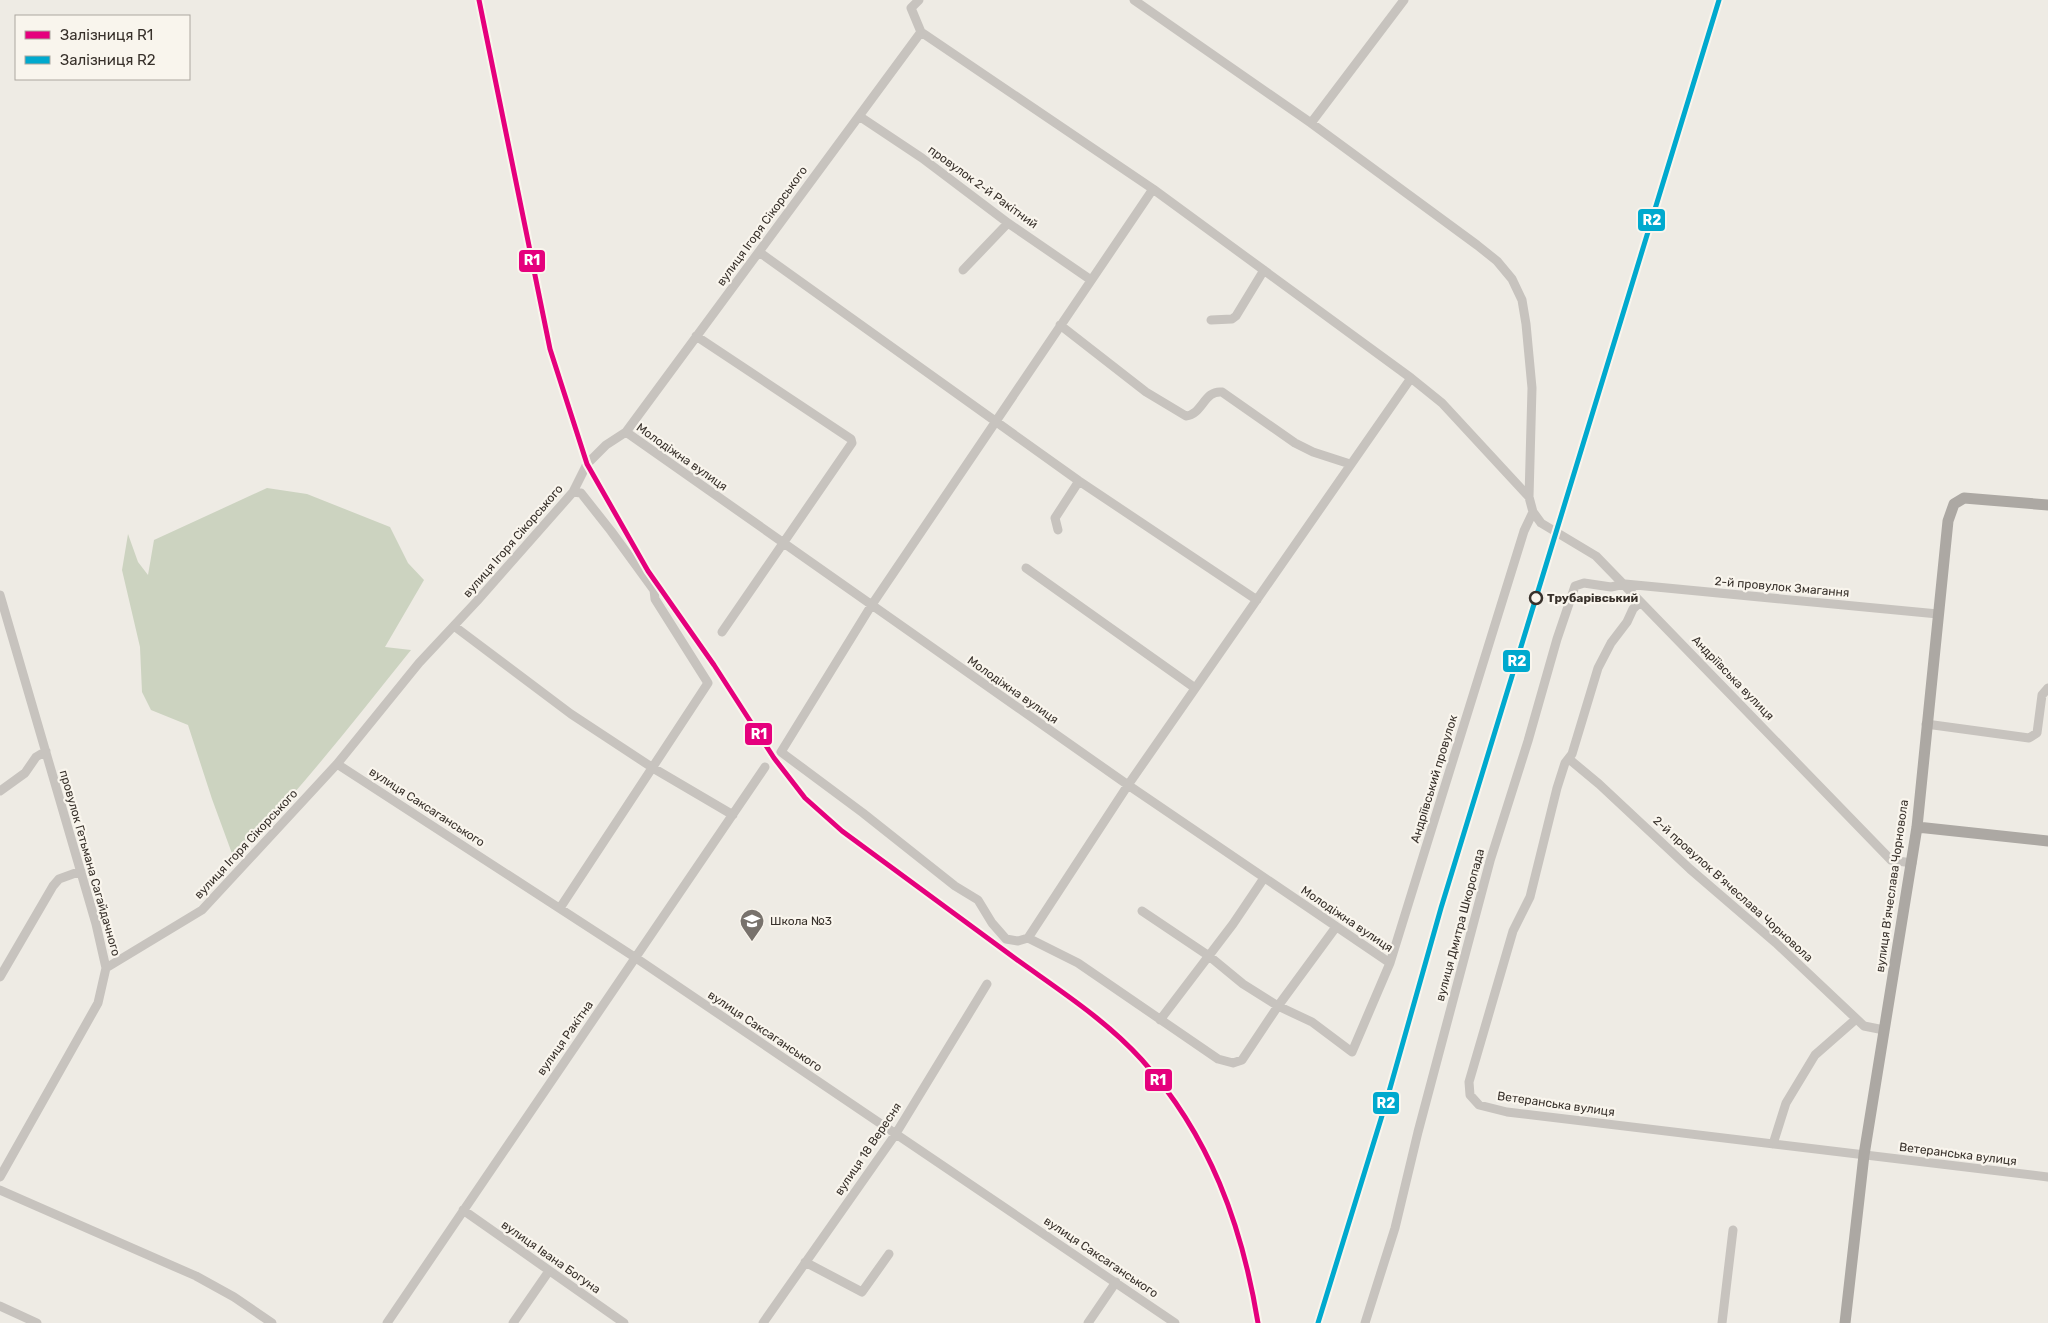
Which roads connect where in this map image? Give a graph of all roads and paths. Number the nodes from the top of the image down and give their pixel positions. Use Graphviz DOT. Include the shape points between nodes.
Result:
graph roads {
  1 [pos="919,0"];
  2 [pos="1134,0"];
  3 [pos="1404,0"];
  4 [pos="920,32"];
  5 [pos="859,116"];
  6 [pos="1312,123"];
  7 [pos="1152,189"];
  8 [pos="1008,223"];
  9 [pos="759,252"];
  10 [pos="963,270"];
  11 [pos="1264,270"];
  12 [pos="1091,280"];
  13 [pos="1211,320"];
  14 [pos="1060,326"];
  15 [pos="696,336"];
  16 [pos="1411,378"];
  17 [pos="995,421"];
  18 [pos="626,432"];
  19 [pos="1350,464"];
  20 [pos="1079,482"];
  21 [pos="573,492"];
  22 [pos="1529,497"];
  23 [pos="2048,505"];
  24 [pos="1533,512"];
  25 [pos="1058,530"];
  26 [pos="784,544"];
  27 [pos="1026,568"];
  28 [pos="1624,584"];
  29 [pos="1,599"];
  30 [pos="1257,600"];
  31 [pos="1640,602"];
  32 [pos="872,606"];
  33 [pos="1938,614"];
  34 [pos="454,626"];
  35 [pos="722,632"];
  36 [pos="1195,688"];
  37 [pos="2048,688"];
  38 [pos="1926,724"];
  39 [pos="46,751"];
  40 [pos="1569,759"];
  41 [pos="338,764"];
  42 [pos="765,767"];
  43 [pos="653,768"];
  44 [pos="1128,785"];
  45 [pos="0,791"];
  46 [pos="733,815"];
  47 [pos="1917,827"];
  48 [pos="2048,841"];
  49 [pos="1912,863"];
  50 [pos="81,871"];
  51 [pos="1264,878"];
  52 [pos="560,908"];
  53 [pos="1142,911"];
  54 [pos="1336,927"];
  55 [pos="1028,938"];
  56 [pos="1209,956"];
  57 [pos="636,958"];
  58 [pos="1390,963"];
  59 [pos="106,968"];
  60 [pos="0,977"];
  61 [pos="987,984"];
  62 [pos="1278,1006"];
  63 [pos="1856,1019"];
  64 [pos="1160,1020"];
  65 [pos="1884,1030"];
  66 [pos="894,1135"];
  67 [pos="1772,1144"];
  68 [pos="1864,1155"];
  69 [pos="2048,1177"];
  70 [pos="0,1178"];
  71 [pos="0,1190"];
  72 [pos="463,1210"];
  73 [pos="1732,1230"];
  74 [pos="889,1254"];
  75 [pos="805,1262"];
  76 [pos="548,1270"];
  77 [pos="1116,1282"];
  78 [pos="0,1306"];
  79 [pos="37,1323"];
  80 [pos="272,1323"];
  81 [pos="387,1323"];
  82 [pos="513,1323"];
  83 [pos="624,1323"];
  84 [pos="763,1323"];
  85 [pos="1088,1323"];
  86 [pos="1176,1323"];
  87 [pos="1365,1323"];
  88 [pos="1722,1323"];
  89 [pos="1845,1323"];
  1 -- 4 [label="street" via="911,8"];
  2 -- 6 [label="street"];
  3 -- 6 [label="street"];
  4 -- 5 [label="street, вулиця Ігоря Сікорського"];
  4 -- 7 [label="street"];
  5 -- 8 [label="street, провулок 2-й Ракітний" via="922,158"];
  5 -- 9 [label="street, вулиця Ігоря Сікорського"];
  6 -- 22 [label="street" via="1477,244 1512,280 1524,308 1532,388"];
  7 -- 11 [label="street"];
  7 -- 12 [label="street"];
  8 -- 10 [label="street"];
  8 -- 12 [label="street, провулок 2-й Ракітний"];
  9 -- 15 [label="street, вулиця Ігоря Сікорського"];
  9 -- 17 [label="street"];
  11 -- 13 [label="street" via="1236,316"];
  11 -- 16 [label="street"];
  12 -- 14 [label="street"];
  14 -- 17 [label="street"];
  14 -- 19 [label="street" via="1146,392 1186,416 1197,412 1215,391 1222,392 1295,443"];
  15 -- 18 [label="street, вулиця Ігоря Сікорського"];
  15 -- 26 [label="street" via="852,439"];
  16 -- 19 [label="street"];
  16 -- 22 [label="street" via="1442,404"];
  17 -- 20 [label="street"];
  17 -- 32 [label="street"];
  18 -- 21 [label="street, вулиця Ігоря Сікорського" via="586,464"];
  18 -- 26 [label="street, Молодіжна вулиця"];
  19 -- 30 [label="street"];
  20 -- 25 [label="street" via="1050,519"];
  20 -- 30 [label="street"];
  21 -- 34 [label="street, вулиця Ігоря Сікорського"];
  21 -- 43 [label="street" via="581,493 654,590 655,599 708,683"];
  22 -- 24 [label="street"];
  23 -- 33 [label="main road, вулиця В'ячеслава Чорновола" via="1964,498 1954,504 1948,521"];
  24 -- 28 [label="street, Андріївська вулиця" via="1541,523 1596,556"];
  24 -- 58 [label="street, Андріївський провулок" via="1521,540"];
  26 -- 32 [label="street, Молодіжна вулиця"];
  26 -- 35 [label="street"];
  27 -- 36 [label="street"];
  28 -- 31 [label="street, Андріївська вулиця"];
  28 -- 33 [label="street, 2-й провулок Змагання"];
  28 -- 87 [label="street, вулиця Дмитра Шкоропада" via="1612,587 1584,583 1575,586 1490,861 1395,1228"];
  29 -- 39 [label="street, провулок Гетьмана Сагайдачного"];
  30 -- 36 [label="street"];
  31 -- 40 [label="street, Ветеранська вулиця" via="1598,668"];
  31 -- 49 [label="street, Андріївська вулиця" via="1891,860"];
  32 -- 44 [label="street, Молодіжна вулиця"];
  32 -- 55 [label="street" via="781,752 954,886 978,900 1006,938 1018,941"];
  33 -- 38 [label="main road, вулиця В'ячеслава Чорновола"];
  34 -- 41 [label="street, вулиця Ігоря Сікорського" via="419,663"];
  34 -- 43 [label="street" via="571,714"];
  36 -- 44 [label="street"];
  37 -- 38 [label="street" via="2042,695 2037,733 2029,738"];
  38 -- 47 [label="main road, вулиця В'ячеслава Чорновола"];
  39 -- 45 [label="street" via="25,773"];
  39 -- 50 [label="street, провулок Гетьмана Сагайдачного"];
  40 -- 63 [label="street, 2-й провулок В'ячеслава Чорновола"];
  40 -- 67 [label="street, Ветеранська вулиця" via="1557,788 1530,897 1513,931 1497,982 1469,1082 1470,1095 1479,1105 1507,1112"];
  41 -- 52 [label="street, вулиця Саксаганського"];
  41 -- 59 [label="street, вулиця Ігоря Сікорського" via="202,910"];
  42 -- 46 [label="street, вулиця Ракітна"];
  43 -- 46 [label="street"];
  43 -- 52 [label="street"];
  44 -- 51 [label="street, Молодіжна вулиця"];
  44 -- 55 [label="street"];
  46 -- 57 [label="street, вулиця Ракітна"];
  47 -- 48 [label="main road"];
  47 -- 49 [label="main road, вулиця В'ячеслава Чорновола"];
  49 -- 65 [label="main road, вулиця В'ячеслава Чорновола"];
  50 -- 59 [label="street, провулок Гетьмана Сагайдачного"];
  50 -- 60 [label="street" via="59,879 53,886"];
  51 -- 54 [label="street, Молодіжна вулиця"];
  51 -- 56 [label="street"];
  52 -- 57 [label="street, вулиця Саксаганського"];
  53 -- 56 [label="street"];
  54 -- 58 [label="street, Молодіжна вулиця"];
  54 -- 62 [label="street"];
  55 -- 64 [label="street" via="1078,963"];
  56 -- 62 [label="street" via="1243,984"];
  56 -- 64 [label="street"];
  57 -- 66 [label="street, вулиця Саксаганського"];
  57 -- 72 [label="street, вулиця Ракітна"];
  58 -- 62 [label="street, Андріївський провулок" via="1352,1052 1312,1022"];
  59 -- 70 [label="street, провулок Гетьмана Сагайдачного" via="98,1003"];
  61 -- 66 [label="street, вулиця 18 Вересня"];
  62 -- 64 [label="street" via="1242,1060 1232,1063 1218,1059"];
  63 -- 65 [label="street, 2-й провулок В'ячеслава Чорновола" via="1864,1026"];
  63 -- 67 [label="street" via="1815,1055 1786,1103"];
  65 -- 68 [label="main road, вулиця В'ячеслава Чорновола"];
  66 -- 75 [label="street, вулиця 18 Вересня"];
  66 -- 77 [label="street, вулиця Саксаганського"];
  67 -- 68 [label="street, Ветеранська вулиця"];
  68 -- 69 [label="street, Ветеранська вулиця"];
  68 -- 89 [label="main road, вулиця В'ячеслава Чорновола"];
  71 -- 80 [label="street" via="196,1276"];
  72 -- 76 [label="street, вулиця Івана Богуна"];
  72 -- 81 [label="street, вулиця Ракітна"];
  73 -- 88 [label="street"];
  74 -- 75 [label="street" via="862,1292"];
  75 -- 84 [label="street, вулиця 18 Вересня"];
  76 -- 82 [label="street"];
  76 -- 83 [label="street, вулиця Івана Богуна"];
  77 -- 85 [label="street"];
  77 -- 86 [label="street, вулиця Саксаганського"];
  78 -- 79 [label="street"];
}
